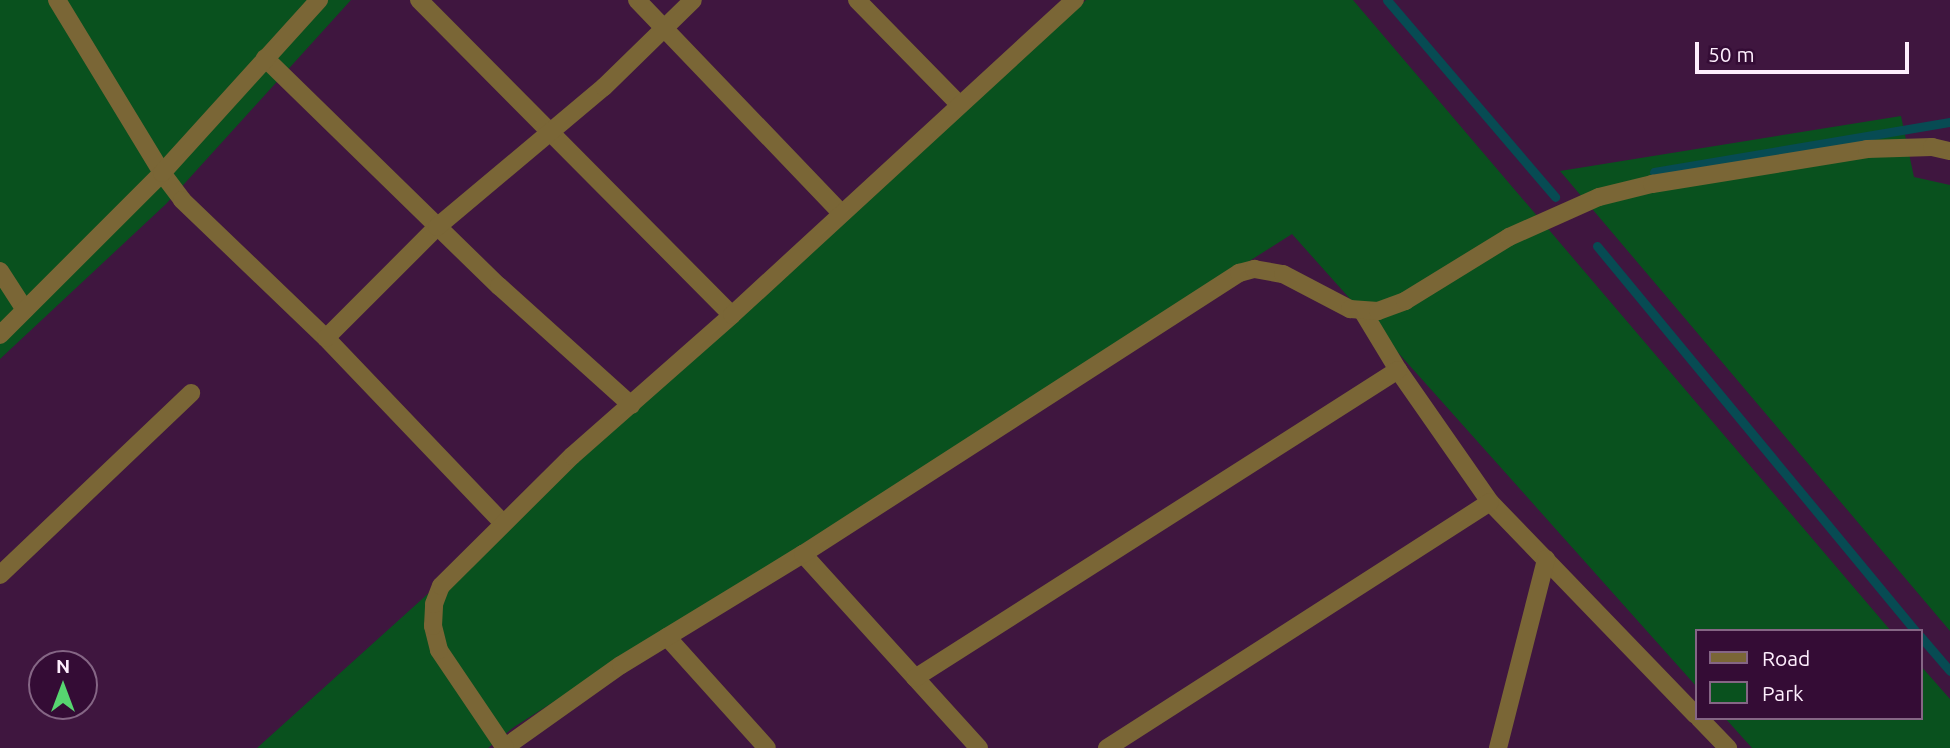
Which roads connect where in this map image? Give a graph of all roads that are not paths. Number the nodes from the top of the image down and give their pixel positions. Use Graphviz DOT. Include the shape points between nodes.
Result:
graph roads {
  1 [pos="57,0"];
  2 [pos="318,0"];
  3 [pos="419,0"];
  4 [pos="637,0"];
  5 [pos="693,0"];
  6 [pos="857,0"];
  7 [pos="1072,1"];
  8 [pos="664,27"];
  9 [pos="265,58"];
  10 [pos="959,104"];
  11 [pos="550,131"];
  12 [pos="1950,151"];
  13 [pos="162,173"];
  14 [pos="841,213"];
  15 [pos="437,227"];
  16 [pos="0,271"];
  17 [pos="26,310"];
  18 [pos="1363,312"];
  19 [pos="732,315"];
  20 [pos="0,335"];
  21 [pos="326,338"];
  22 [pos="1398,370"];
  23 [pos="191,393"];
  24 [pos="631,405"];
  25 [pos="1490,502"];
  26 [pos="503,523"];
  27 [pos="803,554"];
  28 [pos="1546,559"];
  29 [pos="0,575"];
  30 [pos="667,638"];
  31 [pos="915,678"];
  32 [pos="1694,713"];
  33 [pos="1701,720"];
  34 [pos="1505,744"];
  35 [pos="504,748"];
  36 [pos="767,748"];
  37 [pos="979,748"];
  38 [pos="1107,748"];
  39 [pos="1728,748"];
  1 -- 13 [label="street"];
  2 -- 9 [label="street"];
  3 -- 11 [label="street"];
  4 -- 8 [label="street"];
  5 -- 8 [label="street"];
  6 -- 10 [label="street"];
  7 -- 10 [label="street"];
  8 -- 11 [label="street" via="604,87"];
  8 -- 14 [label="street"];
  9 -- 13 [label="street"];
  9 -- 15 [label="street"];
  10 -- 14 [label="street"];
  11 -- 15 [label="street"];
  11 -- 19 [label="street"];
  12 -- 18 [label="street" via="1932,147 1867,149 1651,184 1600,197 1509,237 1392,308"];
  13 -- 17 [label="street"];
  13 -- 21 [label="street" via="182,200"];
  14 -- 19 [label="street"];
  15 -- 21 [label="street"];
  15 -- 24 [label="street"];
  16 -- 17 [label="street"];
  17 -- 20 [label="street"];
  18 -- 22 [label="street"];
  18 -- 27 [label="street" via="1283,274 1239,273"];
  19 -- 24 [label="street"];
  21 -- 26 [label="street"];
  22 -- 25 [label="street"];
  22 -- 31 [label="street"];
  23 -- 29 [label="street"];
  24 -- 26 [label="street"];
  25 -- 28 [label="street"];
  25 -- 38 [label="street"];
  26 -- 35 [label="street" via="441,586 433,626 439,650"];
  27 -- 30 [label="street"];
  27 -- 31 [label="street"];
  28 -- 32 [label="street"];
  28 -- 34 [label="street"];
  30 -- 35 [label="street"];
  30 -- 36 [label="street"];
  31 -- 37 [label="street"];
  33 -- 39 [label="street"];
}
